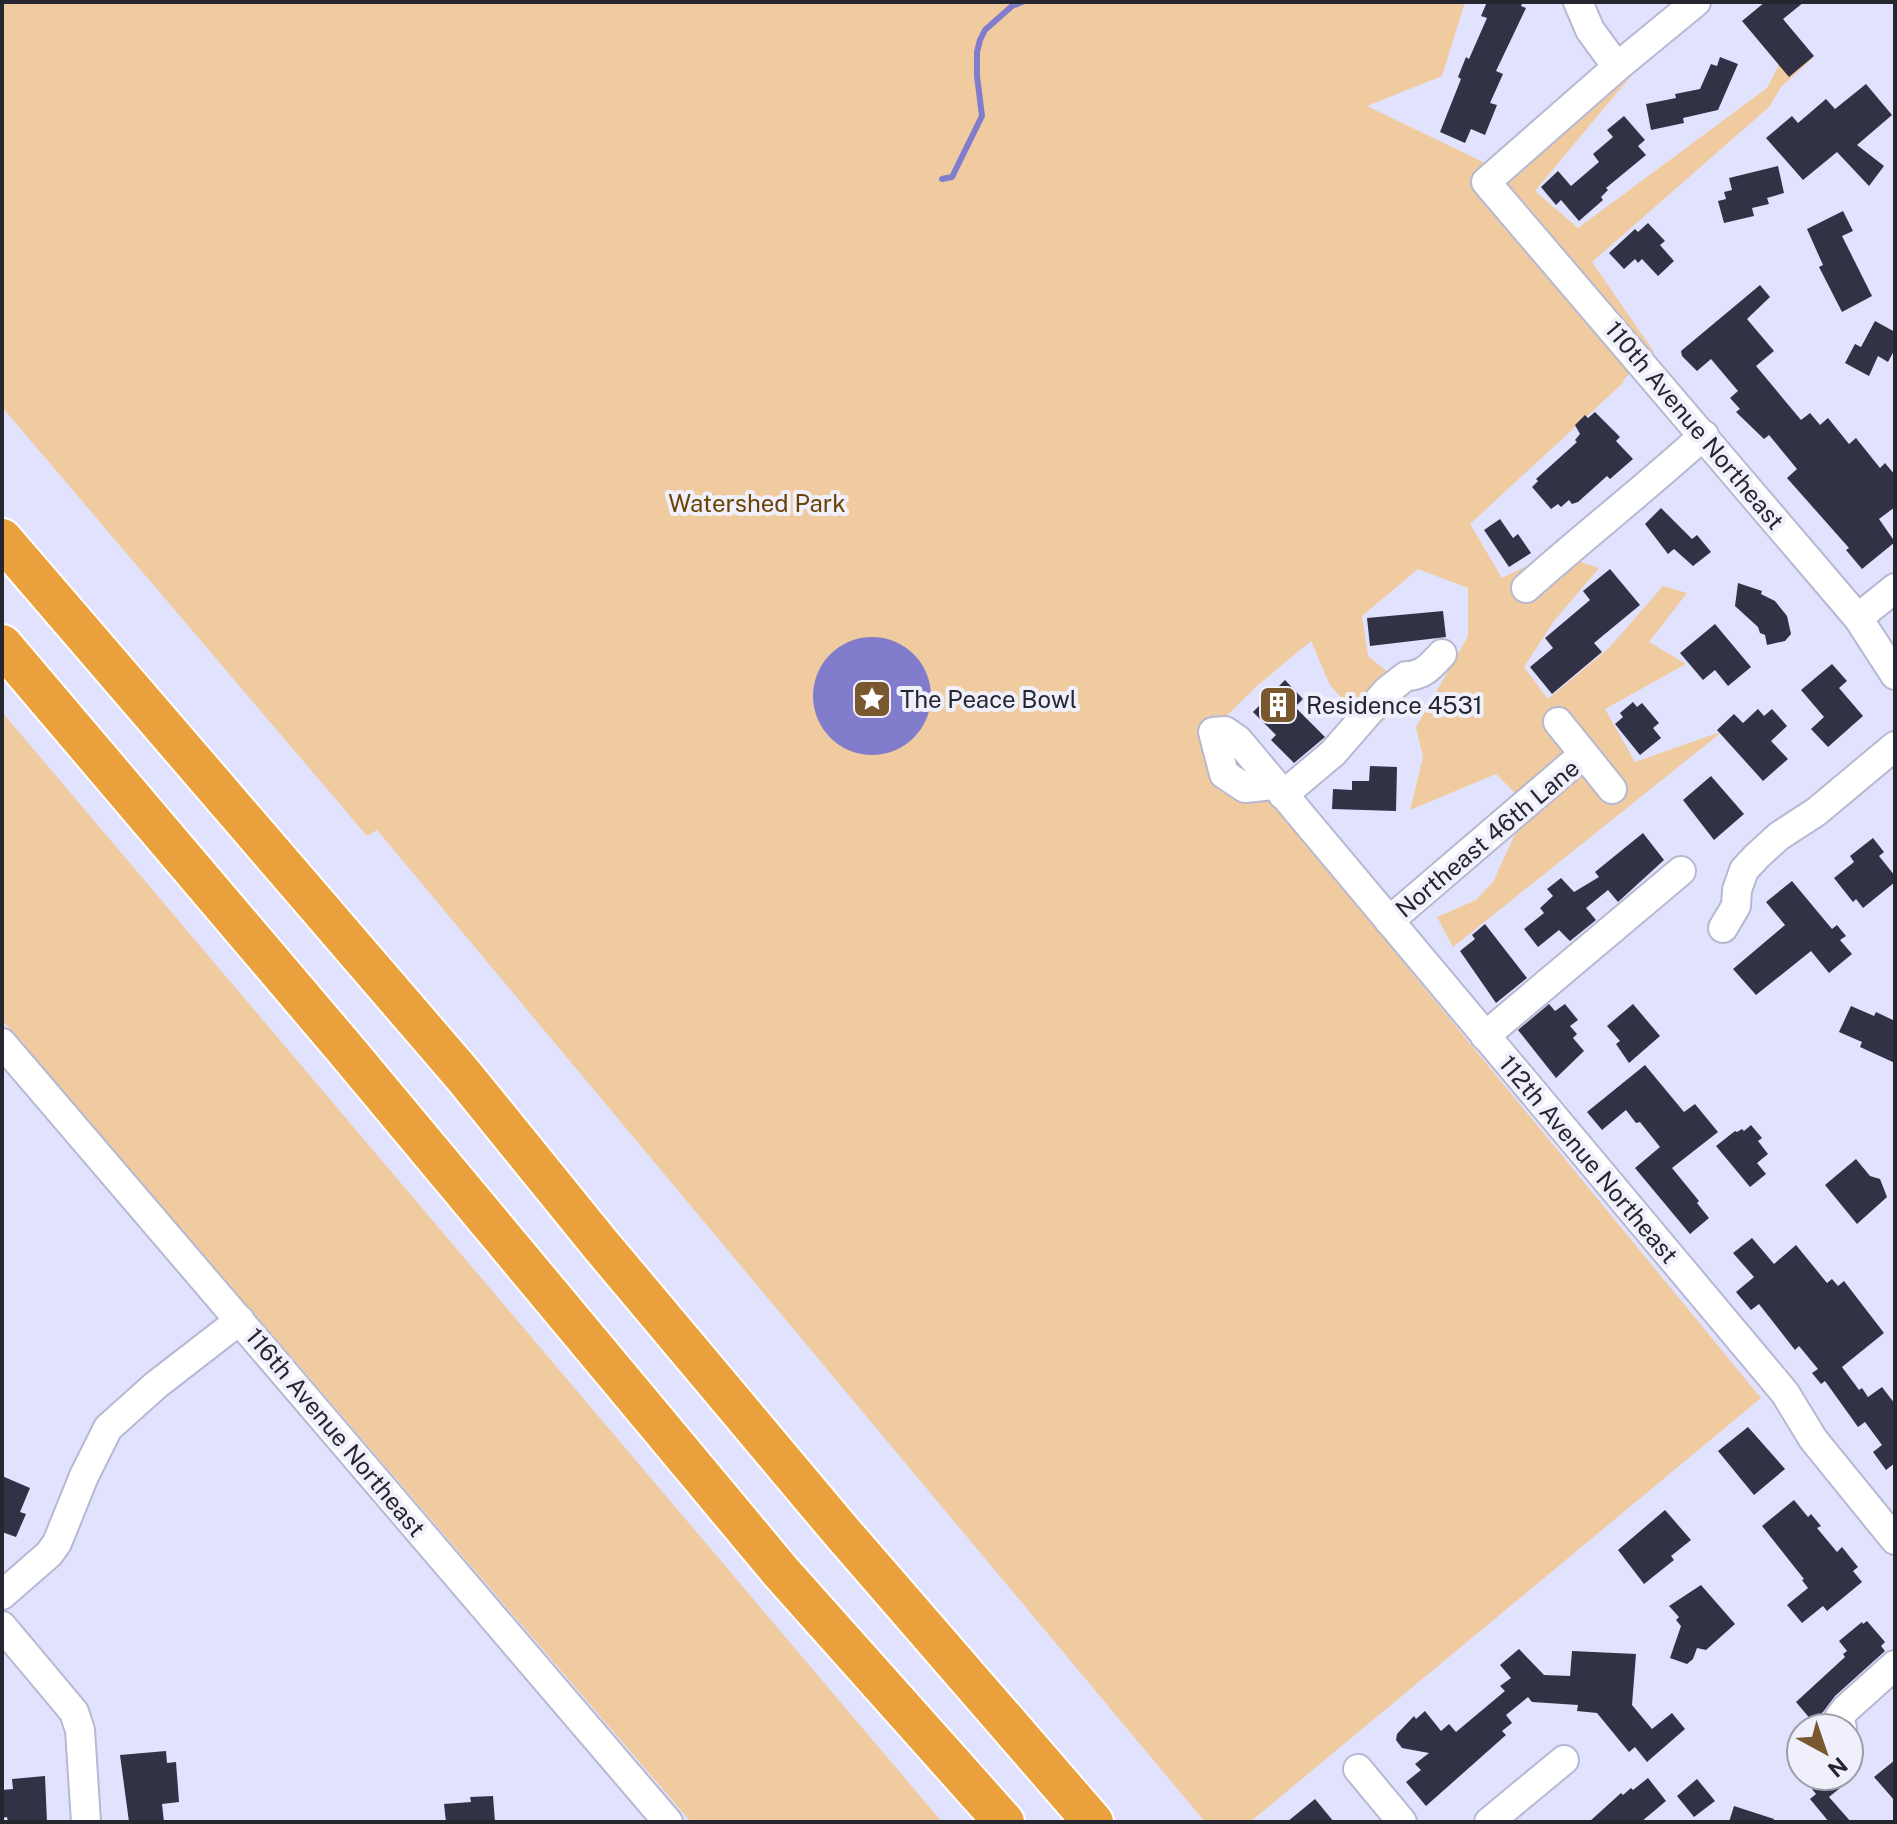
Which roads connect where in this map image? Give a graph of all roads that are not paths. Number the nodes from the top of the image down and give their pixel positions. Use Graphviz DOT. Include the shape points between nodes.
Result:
graph roads {
  1 [pos="1578,2"];
  2 [pos="1696,2"];
  3 [pos="1617,67"];
  4 [pos="1704,435"];
  5 [pos="2,539"];
  6 [pos="1526,588"];
  7 [pos="1895,588"];
  8 [pos="1858,618"];
  9 [pos="2,645"];
  10 [pos="1442,654"];
  11 [pos="1895,675"];
  12 [pos="1558,722"];
  13 [pos="1895,746"];
  14 [pos="1584,754"];
  15 [pos="1612,789"];
  16 [pos="1681,871"];
  17 [pos="1389,921"];
  18 [pos="1723,928"];
  19 [pos="1485,1036"];
  20 [pos="2,1043"];
  21 [pos="240,1320"];
  22 [pos="1895,1540"];
  23 [pos="2,1595"];
  24 [pos="2,1626"];
  25 [pos="1895,1665"];
  26 [pos="1844,1712"];
  27 [pos="1564,1760"];
  28 [pos="1358,1769"];
  29 [pos="86,1822"];
  30 [pos="668,1822"];
  31 [pos="1004,1822"];
  32 [pos="1093,1822"];
  33 [pos="1402,1822"];
  34 [pos="1489,1822"];
  1 -- 3 [label="street" via="1590,30"];
  2 -- 3 [label="street"];
  3 -- 4 [label="street, 110th Avenue Northeast" via="1486,182"];
  4 -- 6 [label="street"];
  4 -- 8 [label="street, 110th Avenue Northeast"];
  5 -- 32 [label="highway"];
  7 -- 8 [label="street"];
  8 -- 11 [label="street, 110th Avenue Northeast"];
  9 -- 31 [label="highway" via="781,1572"];
  10 -- 17 [label="street, 112th Avenue Northeast" via="1424,671 1406,676 1387,691 1333,753 1279,790"];
  12 -- 14 [label="street"];
  13 -- 18 [label="street" via="1779,836 1744,870 1736,906"];
  14 -- 15 [label="street"];
  14 -- 17 [label="street, Northeast 46th Lane"];
  16 -- 19 [label="street"];
  17 -- 19 [label="street, 112th Avenue Northeast"];
  19 -- 22 [label="street, 112th Avenue Northeast" via="1785,1393 1813,1439"];
  20 -- 21 [label="street, 116th Avenue Northeast"];
  21 -- 23 [label="street" via="108,1428 57,1543"];
  21 -- 30 [label="street, 116th Avenue Northeast"];
  24 -- 29 [label="street" via="74,1712 80,1730"];
  25 -- 26 [label="street"];
  27 -- 34 [label="street"];
  28 -- 33 [label="street"];
}
